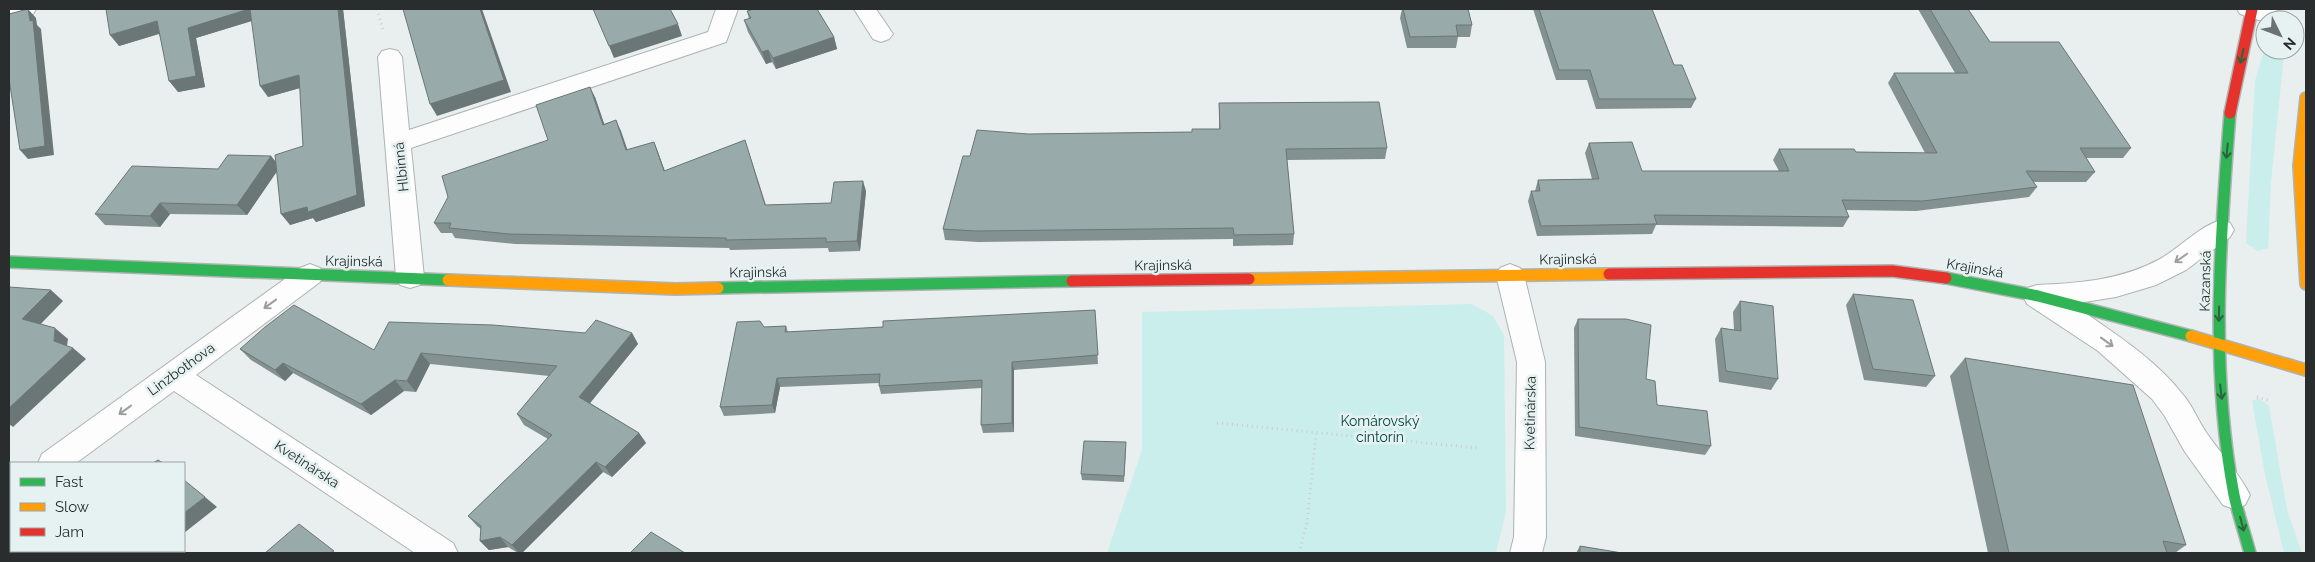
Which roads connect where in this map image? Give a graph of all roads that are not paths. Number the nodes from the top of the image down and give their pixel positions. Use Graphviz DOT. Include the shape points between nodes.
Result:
graph roads {
  1 [pos="25,9"];
  2 [pos="727,9"];
  3 [pos="865,9"];
  4 [pos="2250,9"];
  5 [pos="9,13"];
  6 [pos="881,34"];
  7 [pos="390,57"];
  8 [pos="2306,98"];
  9 [pos="398,143"];
  10 [pos="2221,230"];
  11 [pos="2305,252"];
  12 [pos="9,262"];
  13 [pos="310,275"];
  14 [pos="1510,276"];
  15 [pos="410,277"];
  16 [pos="2306,284"];
  17 [pos="2037,296"];
  18 [pos="2218,344"];
  19 [pos="2306,370"];
  20 [pos="173,375"];
  21 [pos="54,462"];
  22 [pos="2234,495"];
  23 [pos="442,553"];
  24 [pos="1526,553"];
  25 [pos="2250,553"];
  1 -- 5 [label="street"];
  2 -- 9 [label="street" via="718,37"];
  3 -- 6 [label="street"];
  4 -- 10 [label="street, Kazanská, one-way" via="2231,103"];
  7 -- 9 [label="street, Hlbinná"];
  8 -- 11 [label="street" via="2300,149"];
  9 -- 15 [label="street, Hlbinná"];
  10 -- 17 [label="street, one-way" via="2150,276 2085,294"];
  10 -- 18 [label="street, Kazanská, one-way"];
  11 -- 16 [label="street"];
  12 -- 13 [label="street, Krajinská"];
  13 -- 15 [label="street, Krajinská"];
  13 -- 20 [label="street, Linzbothova, one-way"];
  14 -- 15 [label="street, Krajinská" via="675,288"];
  14 -- 17 [label="street, Krajinská" via="1892,271 1981,283"];
  14 -- 24 [label="street, Kvetinárska" via="1531,362 1530,537"];
  17 -- 18 [label="street, Krajinská"];
  17 -- 22 [label="street, one-way" via="2108,343 2162,390"];
  18 -- 19 [label="street, Krajinská"];
  18 -- 22 [label="street, Kazanská, one-way"];
  20 -- 21 [label="street, Linzbothova, one-way"];
  20 -- 23 [label="street, Kvetinárska"];
  22 -- 25 [label="street, Kazanská, one-way"];
}
